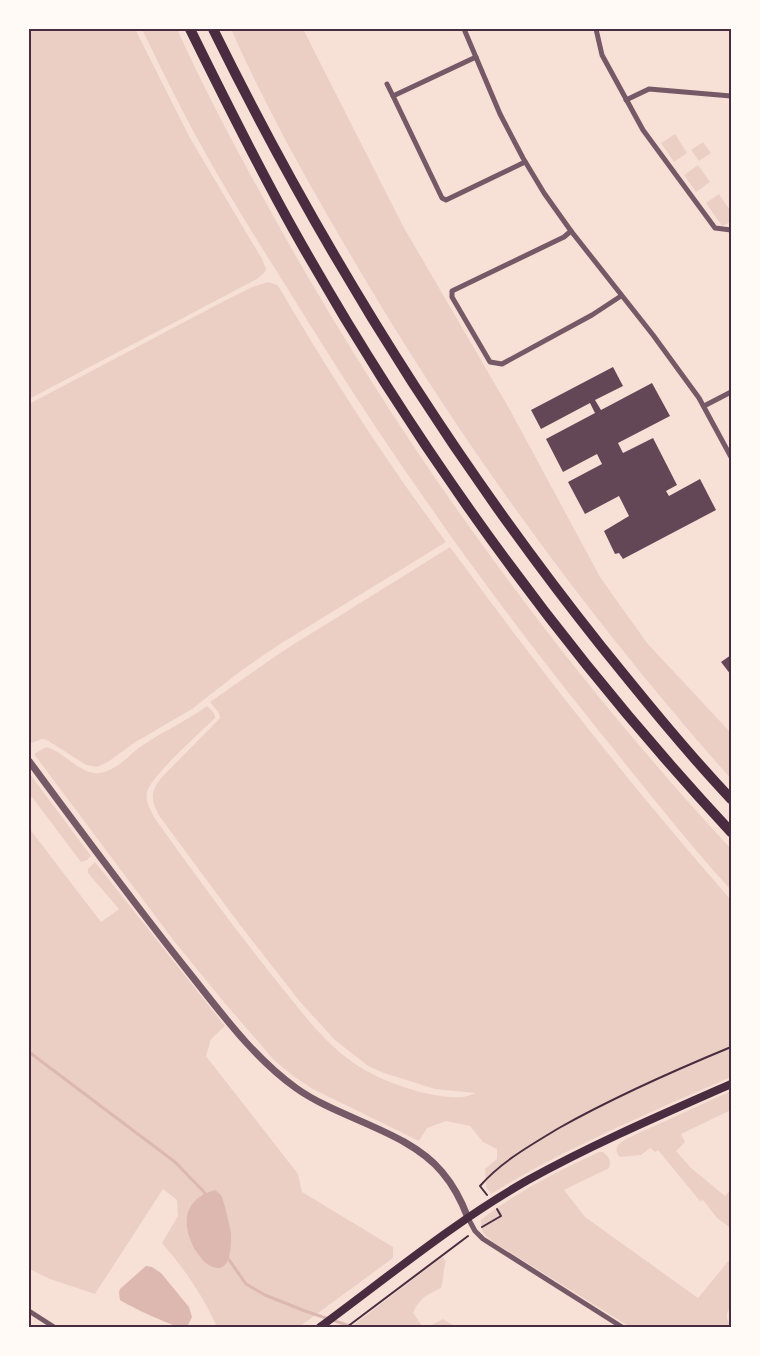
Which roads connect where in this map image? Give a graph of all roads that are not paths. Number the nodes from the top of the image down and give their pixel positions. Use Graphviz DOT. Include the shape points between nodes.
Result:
graph roads {
  1 [pos="190,29"];
  2 [pos="213,29"];
  3 [pos="464,29"];
  4 [pos="596,29"];
  5 [pos="476,57"];
  6 [pos="387,84"];
  7 [pos="393,96"];
  8 [pos="731,96"];
  9 [pos="626,100"];
  10 [pos="525,162"];
  11 [pos="731,230"];
  12 [pos="570,231"];
  13 [pos="621,296"];
  14 [pos="731,392"];
  15 [pos="704,406"];
  16 [pos="731,457"];
  17 [pos="29,761"];
  18 [pos="731,799"];
  19 [pos="731,832"];
  20 [pos="731,1084"];
  21 [pos="468,1218"];
  22 [pos="29,1311"];
  23 [pos="54,1327"];
  24 [pos="320,1327"];
  25 [pos="622,1327"];
  1 -- 19 [label="highway" via="293,229 404,414 541,605 623,709"];
  2 -- 18 [label="highway" via="252,108 348,278 412,384 463,460 549,580 632,684"];
  3 -- 5 [label="street"];
  4 -- 9 [label="street" via="602,55"];
  5 -- 7 [label="street"];
  5 -- 10 [label="street"];
  6 -- 7 [label="street"];
  7 -- 10 [label="street" via="442,198 446,200"];
  8 -- 9 [label="street" via="648,89"];
  9 -- 11 [label="street" via="643,130 715,228"];
  10 -- 12 [label="street"];
  12 -- 13 [label="street"];
  12 -- 13 [label="street" via="564,237 452,291 452,297 490,362 502,364"];
  13 -- 15 [label="street"];
  14 -- 15 [label="street"];
  15 -- 16 [label="street"];
  17 -- 21 [label="street" via="139,910 214,1004 264,1060 310,1097 425,1156 449,1181"];
  20 -- 21 [label="main road" via="570,1159"];
  21 -- 24 [label="main road"];
  21 -- 25 [label="street" via="482,1239 500,1252"];
  22 -- 23 [label="street"];
}
